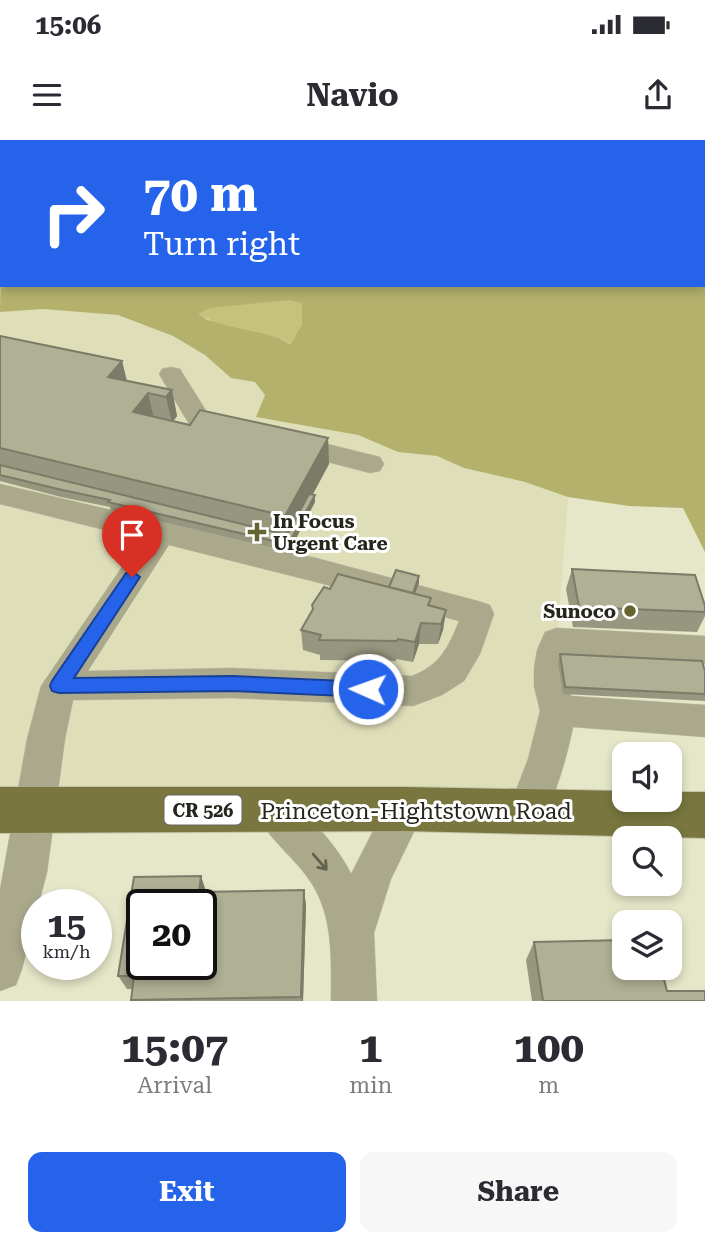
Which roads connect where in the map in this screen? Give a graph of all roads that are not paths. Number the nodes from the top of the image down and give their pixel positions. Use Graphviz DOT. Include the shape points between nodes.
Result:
graph roads {
  1 [pos="171,374"];
  2 [pos="370,464"];
  3 [pos="0,494"];
  4 [pos="161,533"];
  5 [pos="705,650"];
  6 [pos="59,686"];
  7 [pos="558,711"];
  8 [pos="705,721"];
  9 [pos="405,809"];
  10 [pos="18,810"];
  11 [pos="275,811"];
  12 [pos="528,811"];
  13 [pos="705,815"];
  14 [pos="352,933"];
  15 [pos="0,969"];
  16 [pos="354,1001"];
  1 -- 2 [label="street" via="201,423"];
  3 -- 4 [label="street"];
  4 -- 6 [label="street"];
  4 -- 6 [label="street" via="478,614 458,667 439,682 413,691 232,683"];
  5 -- 7 [label="street" via="557,642 551,657 552,697"];
  6 -- 10 [label="street" via="46,739"];
  7 -- 8 [label="street"];
  7 -- 12 [label="street"];
  9 -- 11 [label="main road, Princeton-Hightstown Road / CR 526"];
  9 -- 12 [label="main road, Princeton-Hightstown Road / CR 526"];
  9 -- 14 [label="street" via="372,873"];
  10 -- 11 [label="main road, Princeton-Hightstown Road / CR 526"];
  10 -- 15 [label="street" via="26,872"];
  11 -- 14 [label="street, one-way" via="329,872"];
  12 -- 13 [label="main road, Princeton-Hightstown Road / CR 526"];
  14 -- 16 [label="street"];
}
